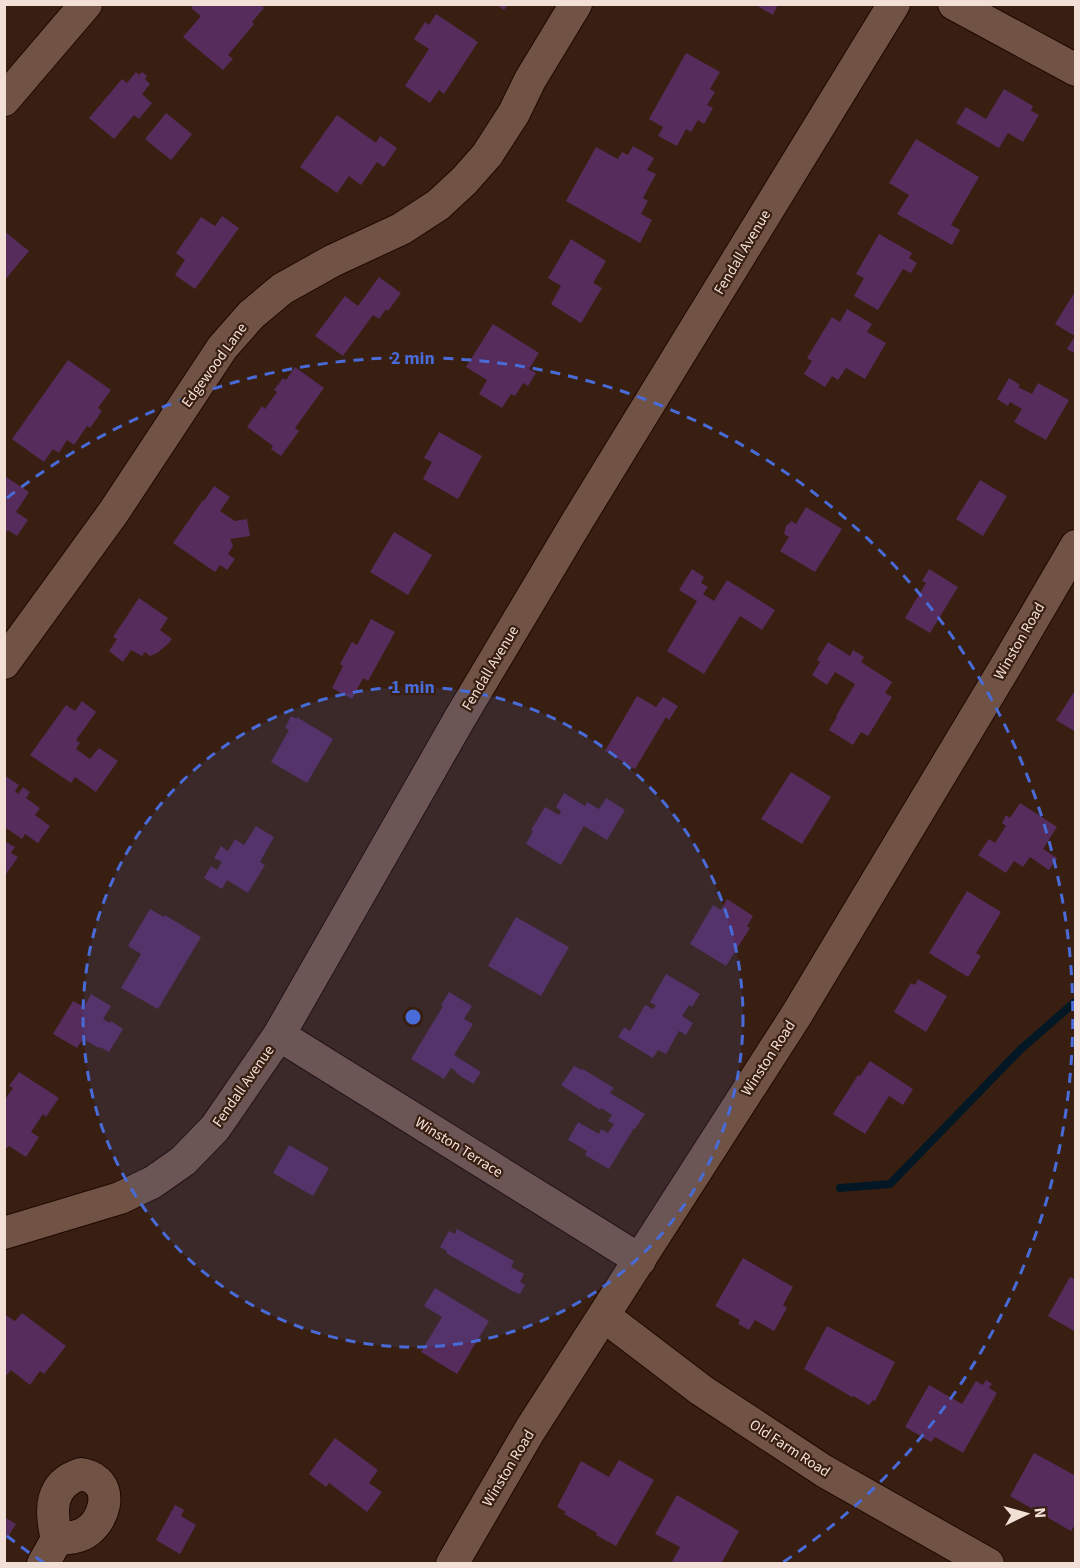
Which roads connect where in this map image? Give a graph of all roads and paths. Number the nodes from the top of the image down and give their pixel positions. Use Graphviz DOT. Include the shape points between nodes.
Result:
graph roads {
  1 [pos="86,4"];
  2 [pos="576,4"];
  3 [pos="894,4"];
  4 [pos="954,4"];
  5 [pos="1076,70"];
  6 [pos="4,100"];
  7 [pos="1076,546"];
  8 [pos="4,663"];
  9 [pos="279,1035"];
  10 [pos="4,1233"];
  11 [pos="640,1260"];
  12 [pos="604,1316"];
  13 [pos="452,1563"];
  14 [pos="988,1563"];
  1 -- 6 [label="street"];
  2 -- 8 [label="street, Edgewood Lane" via="514,113 487,155 464,181 438,205 401,229 282,289 251,315 222,348 113,513"];
  3 -- 9 [label="street, Fendall Avenue" via="507,639"];
  4 -- 5 [label="street"];
  7 -- 11 [label="street, Winston Road" via="797,1014"];
  9 -- 10 [label="street, Fendall Avenue" via="214,1128 183,1161 120,1198"];
  9 -- 11 [label="street, Winston Terrace"];
  11 -- 12 [label="street, Winston Road"];
  12 -- 13 [label="street, Winston Road" via="530,1430"];
  12 -- 14 [label="street, Old Farm Road" via="701,1390 824,1471"];
}
